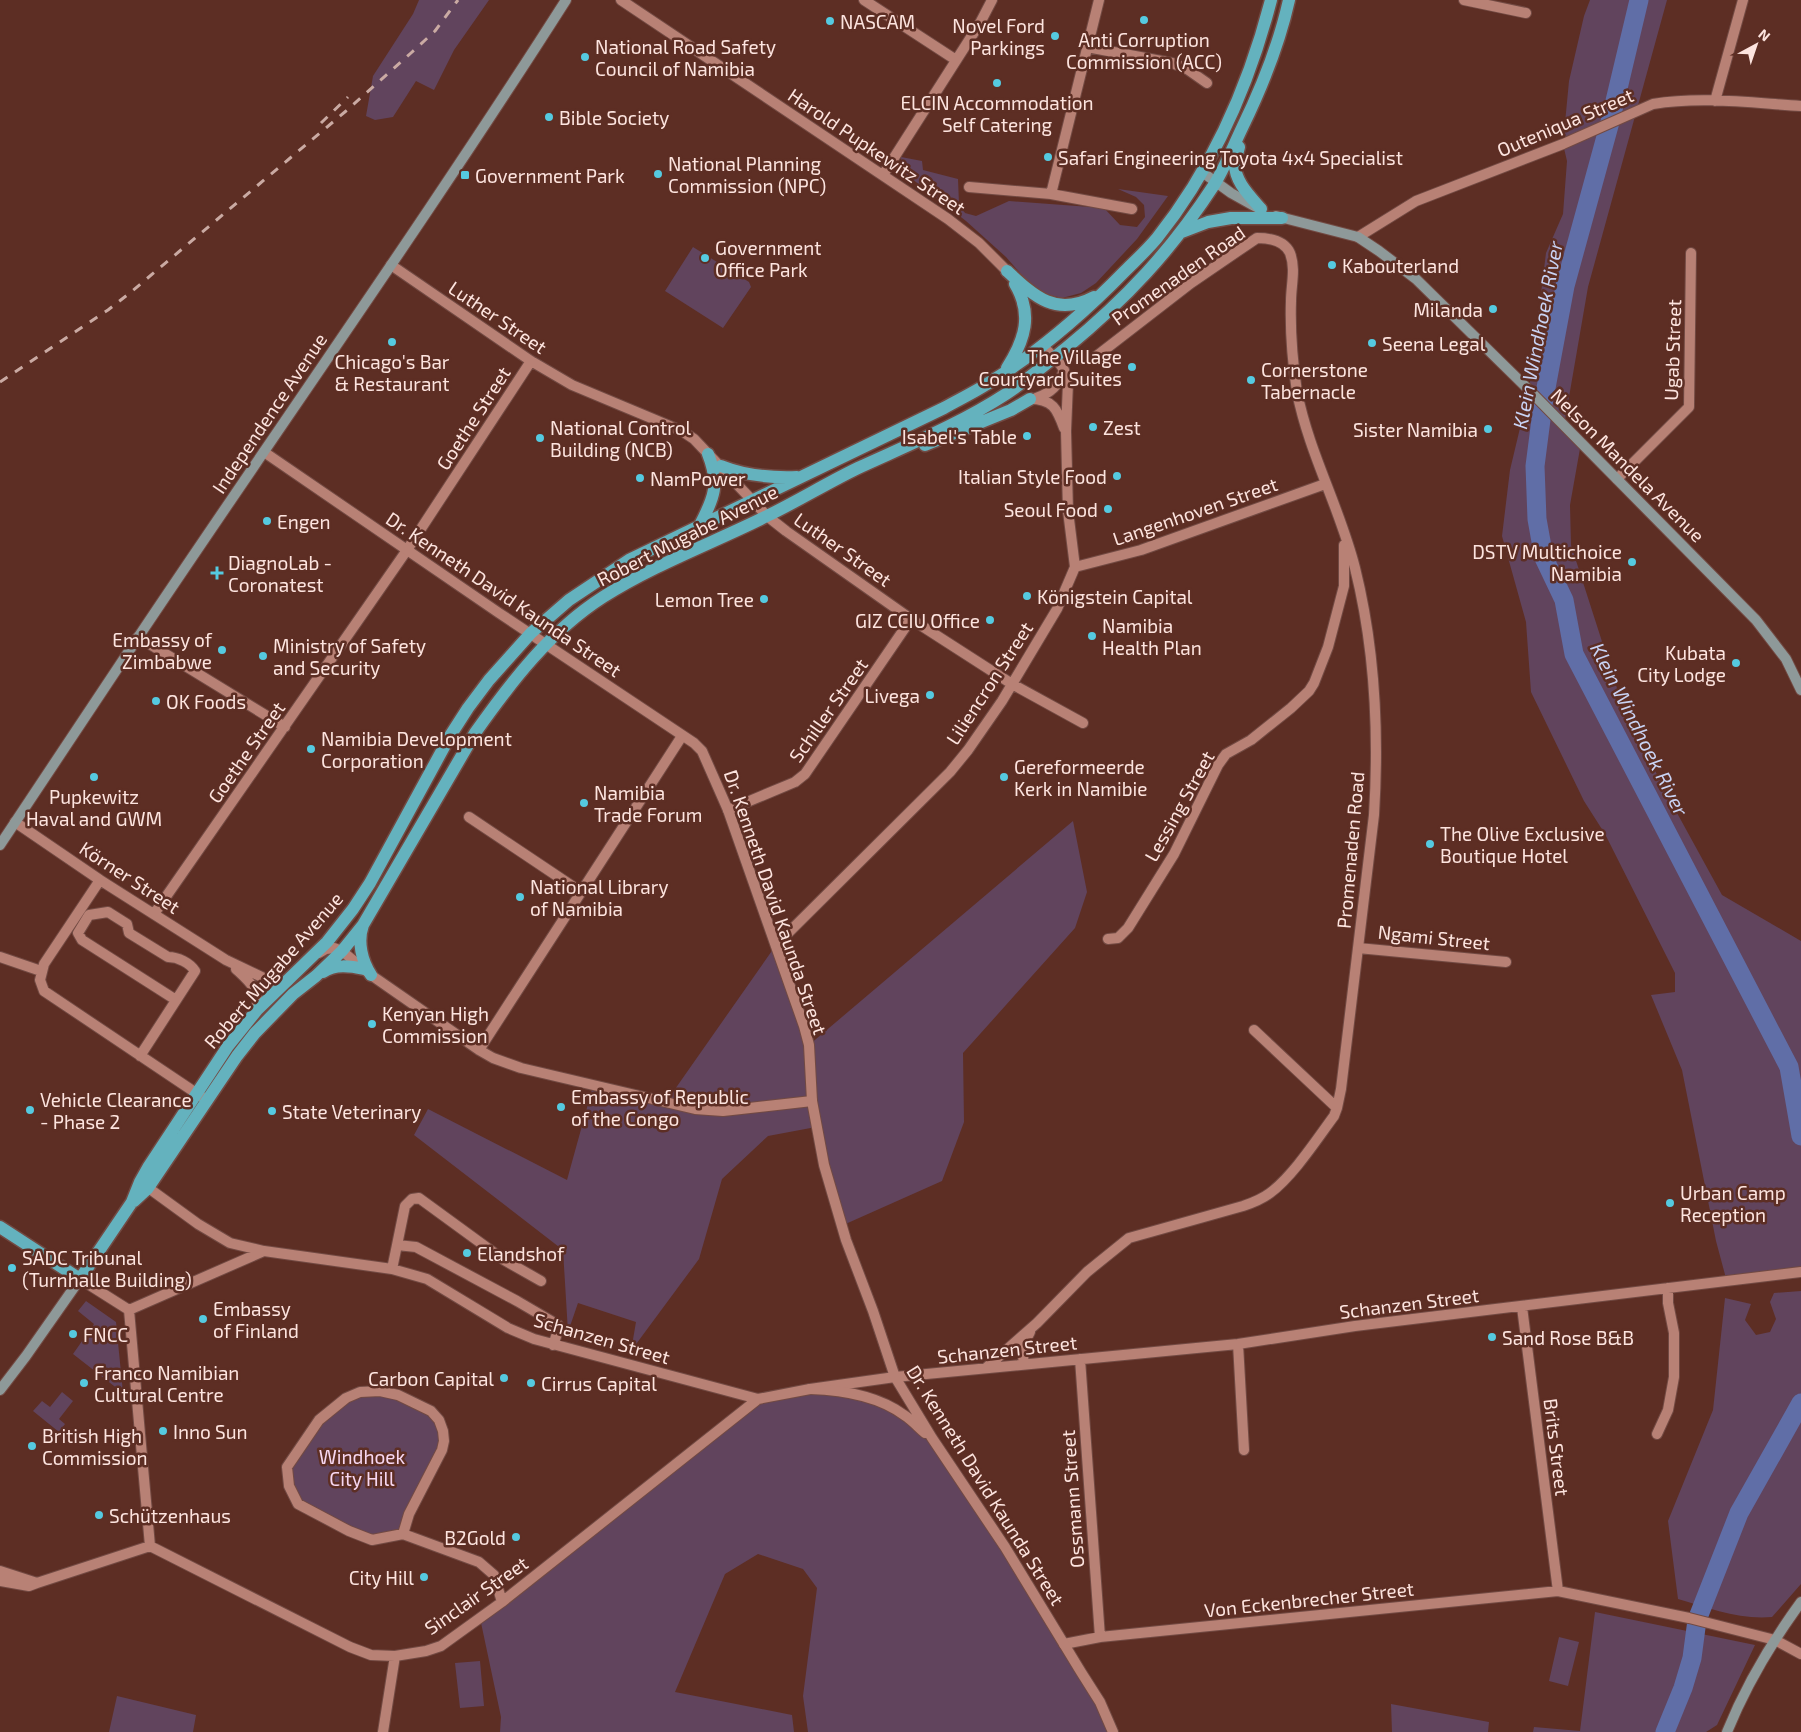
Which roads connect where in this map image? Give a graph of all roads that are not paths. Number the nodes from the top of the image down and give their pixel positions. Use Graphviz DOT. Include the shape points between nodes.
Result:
graph roads {
  1 [pos="566,0"];
  2 [pos="621,0"];
  3 [pos="864,0"];
  4 [pos="992,0"];
  5 [pos="1099,0"];
  6 [pos="1271,0"];
  7 [pos="1289,0"];
  8 [pos="1464,0"];
  9 [pos="1743,0"];
  10 [pos="1526,13"];
  11 [pos="1087,47"];
  12 [pos="956,60"];
  13 [pos="1207,83"];
  14 [pos="1715,101"];
  15 [pos="1801,106"];
  16 [pos="1252,108"];
  17 [pos="1202,172"];
  18 [pos="883,175"];
  19 [pos="1216,182"];
  20 [pos="969,187"];
  21 [pos="1051,194"];
  22 [pos="1132,209"];
  23 [pos="1261,209"];
  24 [pos="1282,218"];
  25 [pos="1182,232"];
  26 [pos="1358,237"];
  27 [pos="1691,253"];
  28 [pos="391,265"];
  29 [pos="1007,271"];
  30 [pos="1106,291"];
  31 [pos="1042,345"];
  32 [pos="1054,358"];
  33 [pos="1094,358"];
  34 [pos="531,361"];
  35 [pos="1064,370"];
  36 [pos="1004,373"];
  37 [pos="1030,399"];
  38 [pos="1066,432"];
  39 [pos="264,452"];
  40 [pos="708,454"];
  41 [pos="721,466"];
  42 [pos="801,477"];
  43 [pos="837,478"];
  44 [pos="1616,479"];
  45 [pos="1325,484"];
  46 [pos="751,500"];
  47 [pos="767,516"];
  48 [pos="700,525"];
  49 [pos="1344,534"];
  50 [pos="407,550"];
  51 [pos="1075,567"];
  52 [pos="911,619"];
  53 [pos="531,633"];
  54 [pos="138,637"];
  55 [pos="546,643"];
  56 [pos="1012,684"];
  57 [pos="1801,690"];
  58 [pos="1083,723"];
  59 [pos="285,727"];
  60 [pos="682,736"];
  61 [pos="728,810"];
  62 [pos="469,817"];
  63 [pos="16,822"];
  64 [pos="0,845"];
  65 [pos="100,880"];
  66 [pos="581,892"];
  67 [pos="154,914"];
  68 [pos="363,926"];
  69 [pos="1108,939"];
  70 [pos="776,945"];
  71 [pos="1358,948"];
  72 [pos="342,951"];
  73 [pos="315,956"];
  74 [pos="0,957"];
  75 [pos="226,960"];
  76 [pos="1506,962"];
  77 [pos="367,972"];
  78 [pos="40,976"];
  79 [pos="316,976"];
  80 [pos="289,981"];
  81 [pos="176,1000"];
  82 [pos="257,1010"];
  83 [pos="1254,1030"];
  84 [pos="479,1050"];
  85 [pos="140,1056"];
  86 [pos="196,1094"];
  87 [pos="207,1100"];
  88 [pos="812,1101"];
  89 [pos="1337,1108"];
  90 [pos="144,1185"];
  91 [pos="0,1227"];
  92 [pos="397,1245"];
  93 [pos="264,1251"];
  94 [pos="392,1269"];
  95 [pos="1801,1272"];
  96 [pos="80,1279"];
  97 [pos="541,1280"];
  98 [pos="1668,1288"];
  99 [pos="1522,1307"];
  100 [pos="129,1310"];
  101 [pos="1037,1324"];
  102 [pos="1238,1344"];
  103 [pos="553,1345"];
  104 [pos="1080,1359"];
  105 [pos="1024,1364"];
  106 [pos="986,1368"];
  107 [pos="895,1377"];
  108 [pos="810,1389"];
  109 [pos="0,1390"];
  110 [pos="758,1398"];
  111 [pos="1657,1434"];
  112 [pos="932,1438"];
  113 [pos="1244,1450"];
  114 [pos="402,1534"];
  115 [pos="150,1546"];
  116 [pos="0,1571"];
  117 [pos="0,1581"];
  118 [pos="37,1583"];
  119 [pos="1558,1591"];
  120 [pos="502,1602"];
  121 [pos="1801,1602"];
  122 [pos="1100,1637"];
  123 [pos="1775,1640"];
  124 [pos="1064,1644"];
  125 [pos="1801,1654"];
  126 [pos="395,1656"];
  127 [pos="383,1732"];
  128 [pos="1113,1732"];
  129 [pos="1727,1732"];
  1 -- 28 [label="main road, Independence Avenue"];
  2 -- 18 [label="street, Harold Pupkewitz Street"];
  3 -- 12 [label="street"];
  4 -- 12 [label="street"];
  5 -- 11 [label="street"];
  6 -- 17 [label="main road, Robert Mugabe Avenue" via="1241,92"];
  7 -- 16 [label="main road, Robert Mugabe Avenue"];
  8 -- 10 [label="street"];
  9 -- 14 [label="street"];
  11 -- 13 [label="street" via="1172,63"];
  11 -- 21 [label="street"];
  12 -- 18 [label="street"];
  14 -- 15 [label="street, Outeniqua Street"];
  14 -- 26 [label="street, Outeniqua Street" via="1653,104 1563,144 1416,201"];
  16 -- 19 [label="main road, Robert Mugabe Avenue"];
  16 -- 23 [label="main road" via="1235,162 1237,175 1246,192"];
  17 -- 19 [label="main road, Nelson Mandela Avenue"];
  17 -- 30 [label="main road, Robert Mugabe Avenue" via="1155,240"];
  18 -- 29 [label="street, Harold Pupkewitz Street" via="948,219"];
  19 -- 23 [label="main road, Nelson Mandela Avenue"];
  19 -- 25 [label="main road, Robert Mugabe Avenue"];
  20 -- 21 [label="street"];
  21 -- 22 [label="street"];
  23 -- 24 [label="main road, Nelson Mandela Avenue"];
  24 -- 25 [label="main road" via="1231,218"];
  24 -- 26 [label="main road, Nelson Mandela Avenue"];
  25 -- 32 [label="main road, Robert Mugabe Avenue" via="1132,290"];
  26 -- 44 [label="main road, Nelson Mandela Avenue" via="1416,278"];
  27 -- 44 [label="street, Ugab Street" via="1689,407"];
  28 -- 34 [label="street, Luther Street"];
  28 -- 39 [label="main road, Independence Avenue"];
  29 -- 30 [label="main road" via="1044,301 1058,306 1075,305"];
  29 -- 36 [label="main road" via="1022,297 1025,326 1018,352"];
  30 -- 31 [label="main road, Robert Mugabe Avenue"];
  31 -- 32 [label="street"];
  31 -- 36 [label="main road, Robert Mugabe Avenue"];
  32 -- 35 [label="street"];
  32 -- 43 [label="main road, Robert Mugabe Avenue" via="1005,394 965,417"];
  33 -- 45 [label="street, Promenaden Road" via="1198,278 1257,238 1271,238 1289,250 1293,262 1290,300 1298,392"];
  34 -- 40 [label="street, Luther Street" via="572,385 682,431"];
  34 -- 50 [label="street, Goethe Street"];
  35 -- 37 [label="street" via="1052,390"];
  35 -- 38 [label="street" via="1068,383"];
  36 -- 42 [label="main road, Robert Mugabe Avenue" via="944,408"];
  37 -- 38 [label="street" via="1042,399 1055,408"];
  37 -- 43 [label="main road" via="1011,410 905,453 856,478"];
  38 -- 51 [label="street" via="1068,511"];
  39 -- 50 [label="street, Dr. Kenneth David Kaunda Street"];
  39 -- 54 [label="main road, Independence Avenue"];
  40 -- 41 [label="street, Luther Street"];
  40 -- 48 [label="main road" via="715,482 713,502"];
  41 -- 42 [label="main road" via="763,477"];
  41 -- 46 [label="street, Luther Street"];
  42 -- 46 [label="main road, Robert Mugabe Avenue"];
  43 -- 47 [label="main road, Robert Mugabe Avenue"];
  44 -- 57 [label="main road, Nelson Mandela Avenue" via="1756,620 1786,659"];
  45 -- 49 [label="street, Promenaden Road"];
  45 -- 51 [label="street, Langenhoven Street" via="1141,550"];
  46 -- 47 [label="street, Luther Street"];
  46 -- 48 [label="main road, Robert Mugabe Avenue"];
  47 -- 52 [label="street, Luther Street"];
  47 -- 55 [label="main road, Robert Mugabe Avenue" via="658,566 617,589"];
  48 -- 53 [label="main road, Robert Mugabe Avenue" via="629,560 569,600"];
  49 -- 69 [label="street, Lessing Street" via="1344,586 1328,647 1314,683 1291,708 1251,740 1226,754 1174,854 1128,928 1118,938"];
  49 -- 71 [label="street, Promenaden Road" via="1355,566 1366,622 1375,704 1376,789"];
  50 -- 53 [label="street, Dr. Kenneth David Kaunda Street"];
  50 -- 59 [label="street, Goethe Street"];
  51 -- 56 [label="street, Liliencron Street" via="1057,609"];
  52 -- 56 [label="street, Luther Street"];
  52 -- 61 [label="street, Schiller Street" via="806,774 795,782"];
  53 -- 55 [label="street, Dr. Kenneth David Kaunda Street"];
  53 -- 73 [label="main road, Robert Mugabe Avenue" via="468,708 370,883"];
  54 -- 59 [label="street"];
  54 -- 63 [label="main road, Independence Avenue"];
  55 -- 60 [label="street, Dr. Kenneth David Kaunda Street"];
  55 -- 68 [label="main road, Robert Mugabe Avenue" via="475,733"];
  56 -- 58 [label="street, Luther Street"];
  56 -- 70 [label="street, Liliencron Street" via="950,772"];
  59 -- 67 [label="street, Goethe Street"];
  60 -- 61 [label="street, Dr. Kenneth David Kaunda Street" via="702,751"];
  60 -- 66 [label="street"];
  61 -- 70 [label="street, Dr. Kenneth David Kaunda Street"];
  62 -- 66 [label="street"];
  63 -- 64 [label="main road, Independence Avenue"];
  63 -- 65 [label="street, Körner Street"];
  65 -- 67 [label="street, Körner Street"];
  65 -- 78 [label="street" via="44,964"];
  66 -- 84 [label="street"];
  67 -- 75 [label="street, Körner Street"];
  68 -- 72 [label="main road, Robert Mugabe Avenue"];
  68 -- 77 [label="main road" via="361,938"];
  70 -- 88 [label="street, Dr. Kenneth David Kaunda Street" via="809,1045"];
  71 -- 76 [label="street, Ngami Street"];
  71 -- 89 [label="street, Promenaden Road"];
  72 -- 73 [label="street" via="326,949"];
  72 -- 77 [label="street"];
  72 -- 79 [label="main road, Robert Mugabe Avenue"];
  73 -- 80 [label="main road, Robert Mugabe Avenue"];
  74 -- 78 [label="street"];
  75 -- 80 [label="street, Körner Street" via="268,980 278,983"];
  75 -- 82 [label="street, Körner Street" via="256,991"];
  77 -- 79 [label="main road" via="352,967 330,967"];
  77 -- 84 [label="street"];
  78 -- 85 [label="street" via="44,991"];
  79 -- 87 [label="main road, Robert Mugabe Avenue" via="293,994 255,1033"];
  80 -- 82 [label="main road, Robert Mugabe Avenue"];
  81 -- 81 [label="street" via="82,940 78,933 89,916 108,912 128,924 129,933 168,957 175,957 194,968 194,974"];
  81 -- 85 [label="street"];
  82 -- 86 [label="main road, Robert Mugabe Avenue"];
  83 -- 89 [label="street"];
  84 -- 88 [label="street" via="521,1068 695,1110 723,1111"];
  85 -- 86 [label="street"];
  86 -- 87 [label="street"];
  86 -- 90 [label="main road, Robert Mugabe Avenue"];
  87 -- 90 [label="main road, Robert Mugabe Avenue"];
  88 -- 107 [label="street, Dr. Kenneth David Kaunda Street" via="824,1165 844,1234"];
  89 -- 101 [label="street, Promenaden Road" via="1308,1150 1271,1193 1257,1202 1129,1238 1086,1272"];
  90 -- 93 [label="street, Schanzen Street" via="230,1243"];
  90 -- 96 [label="main road, Robert Mugabe Avenue"];
  91 -- 96 [label="main road"];
  92 -- 94 [label="street"];
  92 -- 97 [label="street" via="405,1206 415,1197 504,1260"];
  92 -- 103 [label="street" via="416,1247 558,1325"];
  93 -- 94 [label="street, Schanzen Street"];
  93 -- 100 [label="street"];
  94 -- 103 [label="street, Schanzen Street" via="428,1279 508,1328"];
  95 -- 98 [label="street, Schanzen Street"];
  96 -- 100 [label="street"];
  96 -- 109 [label="main road, Robert Mugabe Avenue"];
  98 -- 99 [label="street, Schanzen Street"];
  98 -- 111 [label="street" via="1674,1333 1674,1377 1668,1410"];
  99 -- 102 [label="street, Schanzen Street" via="1355,1326"];
  99 -- 119 [label="street, Brits Street"];
  100 -- 115 [label="street"];
  101 -- 105 [label="street, Promenaden Road" via="1024,1344"];
  101 -- 106 [label="street, Promenaden Road"];
  102 -- 104 [label="street, Schanzen Street"];
  102 -- 113 [label="street"];
  103 -- 110 [label="street, Schanzen Street"];
  104 -- 105 [label="street, Schanzen Street"];
  104 -- 122 [label="street, Ossmann Street"];
  105 -- 106 [label="street, Schanzen Street"];
  106 -- 107 [label="street, Schanzen Street"];
  107 -- 108 [label="street, Schanzen Street"];
  107 -- 112 [label="street, Dr. Kenneth David Kaunda Street"];
  108 -- 110 [label="street, Schanzen Street"];
  108 -- 112 [label="street" via="839,1390 878,1401 903,1414"];
  110 -- 120 [label="street, Sinclair Street"];
  112 -- 124 [label="street, Dr. Kenneth David Kaunda Street" via="1005,1547"];
  114 -- 114 [label="street" via="372,1540 349,1531 298,1504 289,1486 287,1467 318,1420 346,1398 360,1392 380,1391 412,1401 431,1410 443,1431 442,1450"];
  114 -- 120 [label="street" via="479,1562 494,1575"];
  115 -- 118 [label="street"];
  115 -- 126 [label="street, Sinclair Street" via="350,1647 371,1655"];
  116 -- 118 [label="street"];
  117 -- 118 [label="street" via="29,1586"];
  119 -- 122 [label="street, Von Eckenbrecher Street"];
  119 -- 123 [label="street, Von Eckenbrecher Street" via="1689,1618"];
  120 -- 126 [label="street, Sinclair Street" via="441,1646"];
  121 -- 123 [label="main road"];
  122 -- 124 [label="street, Von Eckenbrecher Street"];
  123 -- 125 [label="street"];
  123 -- 129 [label="main road" via="1754,1672"];
  124 -- 128 [label="street, Dr. Kenneth David Kaunda Street" via="1100,1702"];
  126 -- 127 [label="street"];
}
